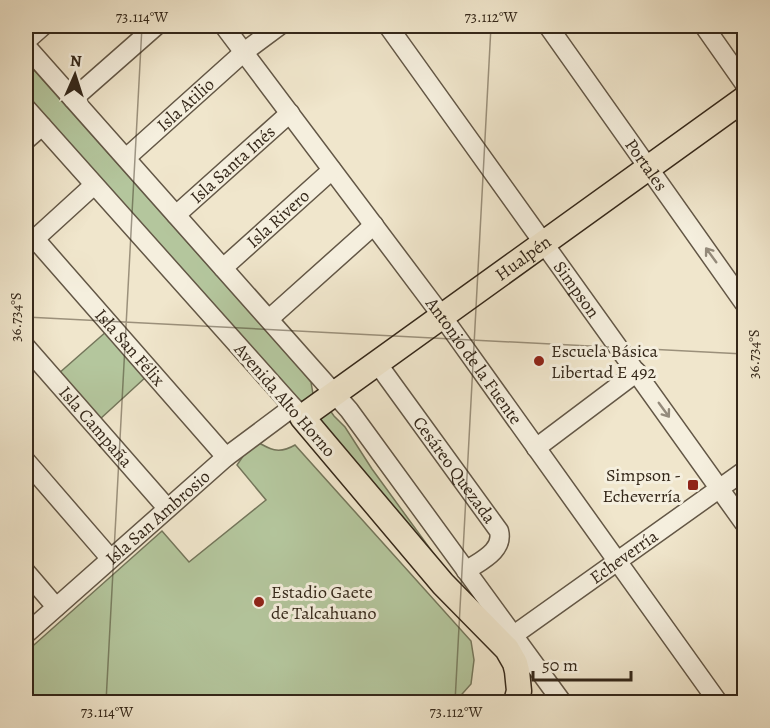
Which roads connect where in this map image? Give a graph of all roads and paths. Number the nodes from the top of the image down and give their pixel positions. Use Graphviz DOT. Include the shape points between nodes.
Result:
graph roads {
  1 [pos="43,26"];
  2 [pos="156,26"];
  3 [pos="224,26"];
  4 [pos="279,26"];
  5 [pos="388,26"];
  6 [pos="548,26"];
  7 [pos="704,26"];
  8 [pos="26,41"];
  9 [pos="26,46"];
  10 [pos="244,52"];
  11 [pos="744,83"];
  12 [pos="73,99"];
  13 [pos="744,99"];
  14 [pos="26,108"];
  15 [pos="290,113"];
  16 [pos="42,126"];
  17 [pos="26,140"];
  18 [pos="126,158"];
  19 [pos="649,168"];
  20 [pos="332,170"];
  21 [pos="94,185"];
  22 [pos="176,215"];
  23 [pos="374,225"];
  24 [pos="30,243"];
  25 [pos="545,243"];
  26 [pos="223,267"];
  27 [pos="744,303"];
  28 [pos="442,316"];
  29 [pos="269,319"];
  30 [pos="26,347"];
  31 [pos="377,363"];
  32 [pos="637,372"];
  33 [pos="335,393"];
  34 [pos="297,412"];
  35 [pos="536,448"];
  36 [pos="226,456"];
  37 [pos="26,461"];
  38 [pos="744,471"];
  39 [pos="720,488"];
  40 [pos="167,508"];
  41 [pos="744,523"];
  42 [pos="110,558"];
  43 [pos="617,561"];
  44 [pos="466,571"];
  45 [pos="26,572"];
  46 [pos="56,606"];
  47 [pos="26,634"];
  48 [pos="508,640"];
  49 [pos="516,702"];
  50 [pos="562,702"];
  51 [pos="718,702"];
  1 -- 8 [label="street"];
  2 -- 12 [label="street"];
  3 -- 10 [label="street, Antonio de la Fuente"];
  4 -- 10 [label="street, Isla Atilio"];
  5 -- 25 [label="street, Simpson"];
  6 -- 19 [label="street, Portales"];
  7 -- 11 [label="street"];
  9 -- 12 [label="street, Avenida Alto Horno"];
  10 -- 15 [label="street, Antonio de la Fuente"];
  10 -- 18 [label="street, Isla Atilio"];
  12 -- 18 [label="street, Avenida Alto Horno"];
  13 -- 19 [label="main road, Hualpén"];
  14 -- 16 [label="street, Avenida Alto Horno"];
  15 -- 20 [label="street, Antonio de la Fuente"];
  15 -- 22 [label="street, Isla Santa Inés"];
  16 -- 17 [label="street"];
  16 -- 21 [label="street, Avenida Alto Horno"];
  18 -- 22 [label="street, Avenida Alto Horno"];
  19 -- 25 [label="main road, Hualpén"];
  27 -- 19 [label="street, Portales, one-way"];
  20 -- 23 [label="street, Antonio de la Fuente"];
  20 -- 26 [label="street, Isla Rivero"];
  21 -- 24 [label="street"];
  21 -- 34 [label="street, Avenida Alto Horno"];
  22 -- 26 [label="street, Avenida Alto Horno"];
  23 -- 28 [label="street, Antonio de la Fuente"];
  23 -- 29 [label="street"];
  24 -- 36 [label="street, Isla San Félix"];
  25 -- 28 [label="main road, Hualpén"];
  25 -- 32 [label="street, Simpson"];
  26 -- 29 [label="street, Avenida Alto Horno"];
  28 -- 31 [label="main road, Hualpén"];
  28 -- 35 [label="street, Antonio de la Fuente"];
  29 -- 33 [label="street, Avenida Alto Horno"];
  30 -- 40 [label="street, Isla Campaña"];
  31 -- 33 [label="main road, Hualpén"];
  31 -- 44 [label="street, Cesáreo Quezada" via="500,531 497,548"];
  32 -- 35 [label="street"];
  32 -- 39 [label="street, Simpson, one-way"];
  33 -- 34 [label="main road, Hualpén"];
  33 -- 44 [label="street, Avenida Alto Horno"];
  34 -- 36 [label="street, Isla San Ambrosio"];
  34 -- 48 [label="main road, Avenida Alto Horno" via="443,584"];
  35 -- 43 [label="street, Antonio de la Fuente"];
  36 -- 40 [label="street, Isla San Ambrosio"];
  37 -- 42 [label="street"];
  38 -- 39 [label="street, Echeverría"];
  39 -- 41 [label="street, Simpson"];
  39 -- 43 [label="street, Echeverría"];
  40 -- 42 [label="street, Isla San Ambrosio"];
  42 -- 46 [label="street, Isla San Ambrosio"];
  43 -- 48 [label="street, Echeverría"];
  43 -- 51 [label="street, Antonio de la Fuente"];
  44 -- 48 [label="street, Avenida Alto Horno"];
  45 -- 46 [label="street"];
  46 -- 47 [label="street, Isla San Ambrosio"];
  48 -- 49 [label="main road, Avenida Alto Horno" via="517,671"];
  48 -- 50 [label="street"];
}
